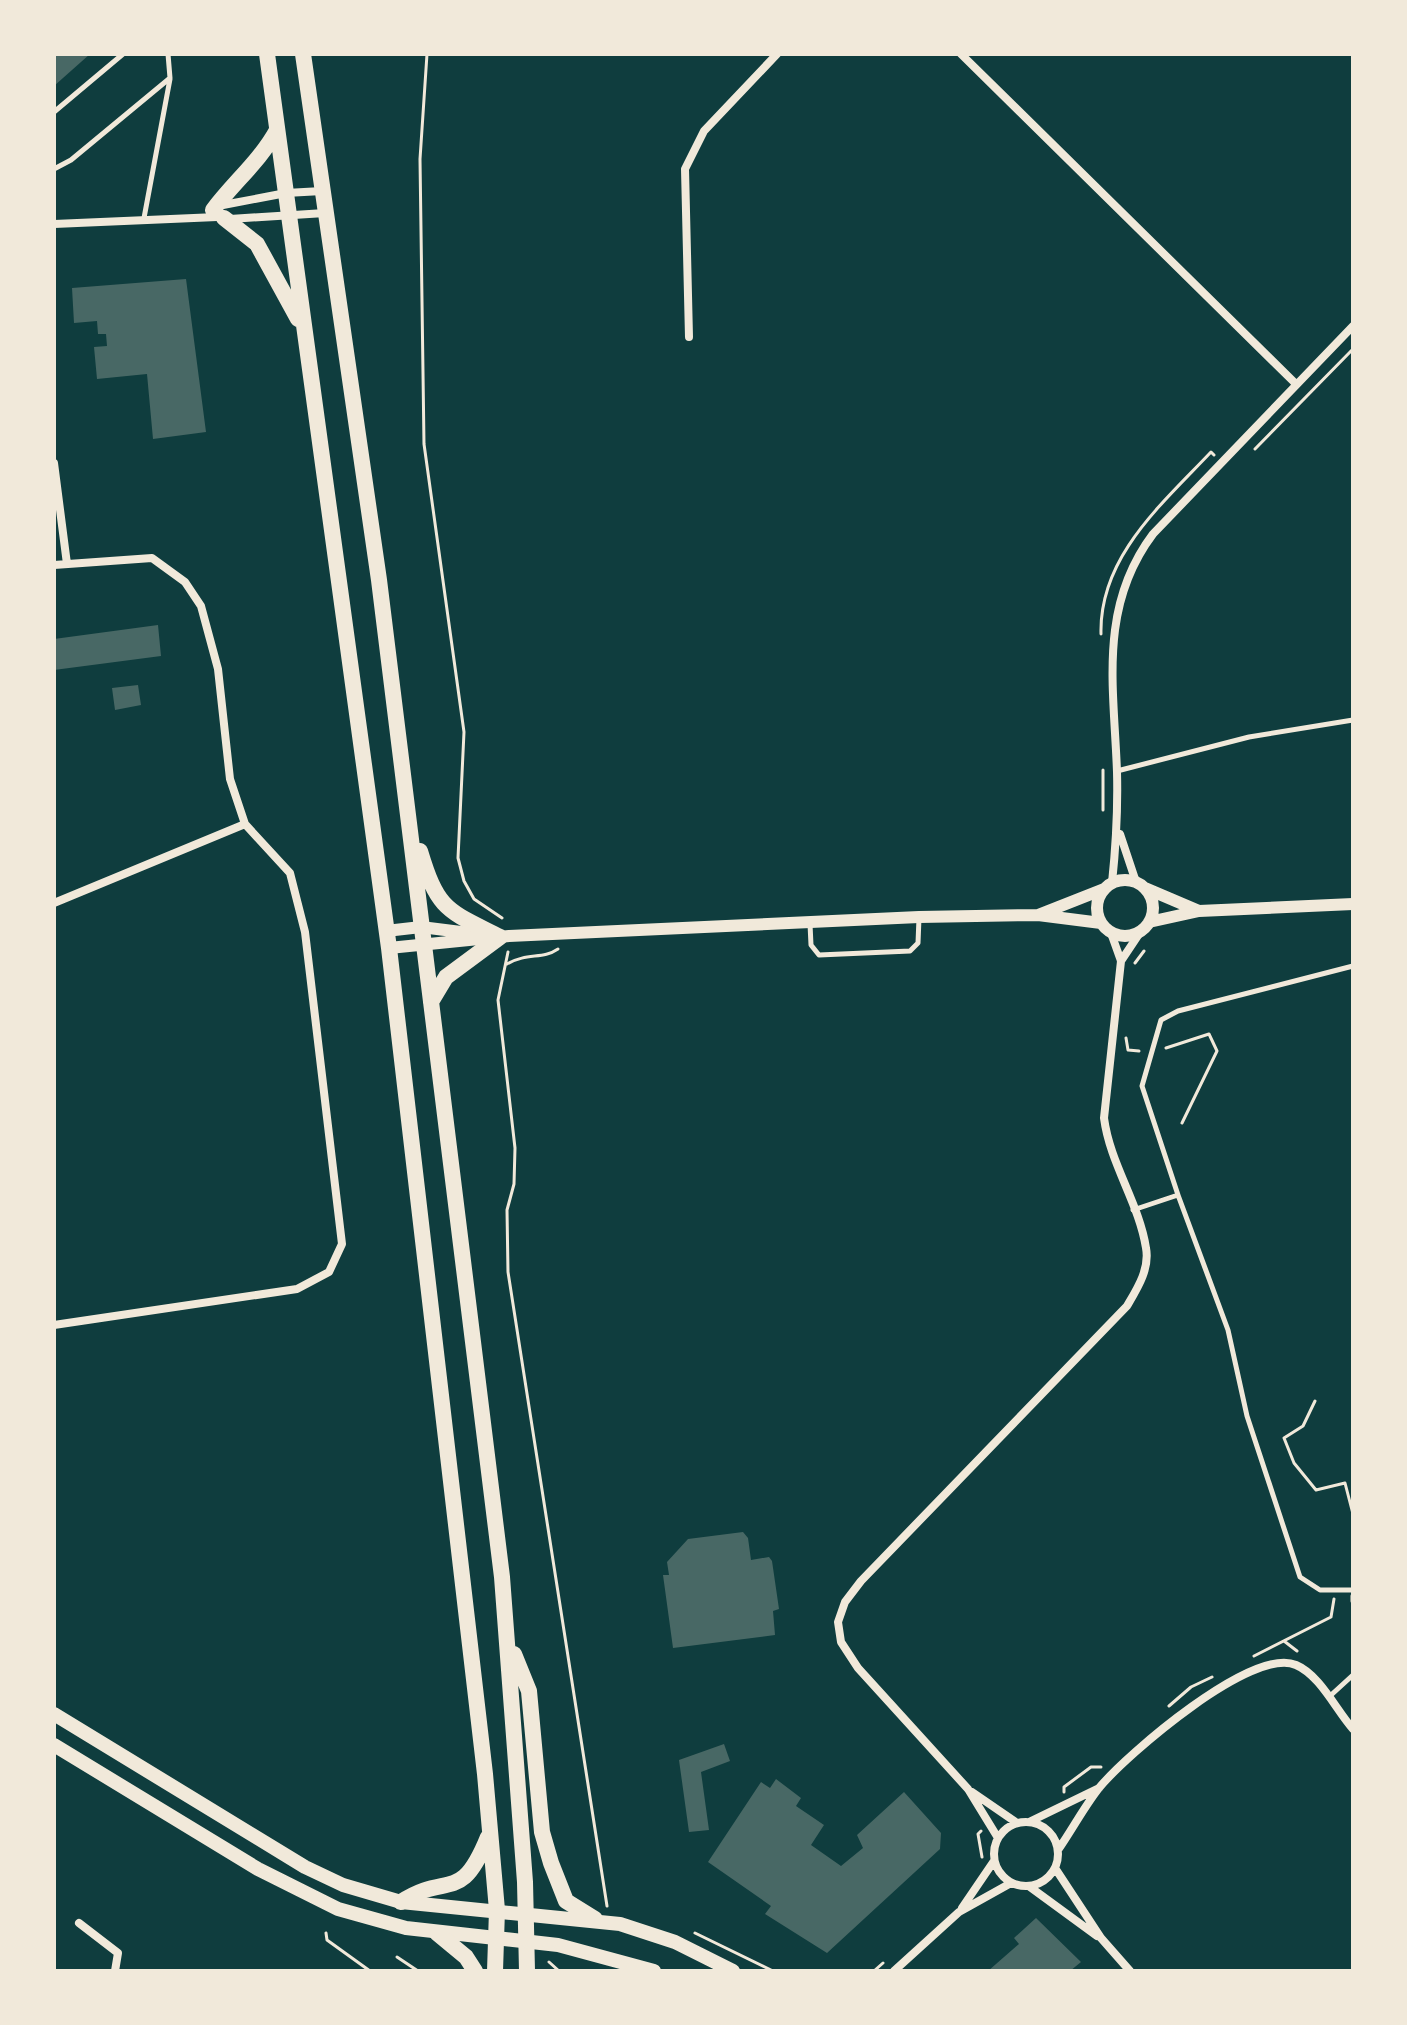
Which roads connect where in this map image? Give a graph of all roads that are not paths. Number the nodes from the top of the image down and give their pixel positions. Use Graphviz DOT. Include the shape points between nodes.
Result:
graph roads {
  1 [pos="123,54"];
  2 [pos="168,54"];
  3 [pos="267,54"];
  4 [pos="303,54"];
  5 [pos="777,54"];
  6 [pos="961,54"];
  7 [pos="170,78"];
  8 [pos="54,112"];
  9 [pos="277,130"];
  10 [pos="54,169"];
  11 [pos="322,191"];
  12 [pos="286,193"];
  13 [pos="325,213"];
  14 [pos="214,214"];
  15 [pos="289,215"];
  16 [pos="144,218"];
  17 [pos="54,224"];
  18 [pos="1353,326"];
  19 [pos="305,331"];
  20 [pos="689,337"];
  21 [pos="1296,384"];
  22 [pos="54,463"];
  23 [pos="67,564"];
  24 [pos="54,565"];
  25 [pos="1353,720"];
  26 [pos="1117,771"];
  27 [pos="407,811"];
  28 [pos="245,824"];
  29 [pos="1118,830"];
  30 [pos="1140,885"];
  31 [pos="1108,886"];
  32 [pos="54,903"];
  33 [pos="1353,904"];
  34 [pos="1199,911"];
  35 [pos="1038,915"];
  36 [pos="919,917"];
  37 [pos="810,923"];
  38 [pos="1106,928"];
  39 [pos="1147,931"];
  40 [pos="422,935"];
  41 [pos="505,937"];
  42 [pos="388,940"];
  43 [pos="1121,961"];
  44 [pos="1353,966"];
  45 [pos="431,1002"];
  46 [pos="1178,1195"];
  47 [pos="1133,1210"];
  48 [pos="54,1325"];
  49 [pos="1353,1596"];
  50 [pos="509,1641"];
  51 [pos="1353,1675"];
  52 [pos="1327,1698"];
  53 [pos="54,1714"];
  54 [pos="1353,1729"];
  55 [pos="95,1739"];
  56 [pos="54,1745"];
  57 [pos="81,1761"];
  58 [pos="1100,1787"];
  59 [pos="968,1789"];
  60 [pos="193,1799"];
  61 [pos="180,1822"];
  62 [pos="1029,1822"];
  63 [pos="1017,1823"];
  64 [pos="490,1832"];
  65 [pos="998,1838"];
  66 [pos="1058,1850"];
  67 [pos="994,1861"];
  68 [pos="1055,1868"];
  69 [pos="1011,1883"];
  70 [pos="1030,1887"];
  71 [pos="401,1902"];
  72 [pos="497,1910"];
  73 [pos="959,1912"];
  74 [pos="527,1913"];
  75 [pos="595,1919"];
  76 [pos="79,1923"];
  77 [pos="437,1933"];
  78 [pos="497,1938"];
  79 [pos="1101,1938"];
  80 [pos="528,1941"];
  81 [pos="115,1971"];
  82 [pos="475,1971"];
  83 [pos="495,1971"];
  84 [pos="527,1971"];
  85 [pos="654,1971"];
  86 [pos="733,1971"];
  87 [pos="894,1971"];
  88 [pos="1130,1971"];
  1 -- 8 [label="lane"];
  2 -- 7 [label="lane"];
  3 -- 9 [label="highway"];
  4 -- 11 [label="highway"];
  5 -- 20 [label="street" via="704,131 685,169"];
  6 -- 21 [label="street"];
  7 -- 10 [label="lane"];
  7 -- 16 [label="lane"];
  9 -- 12 [label="highway"];
  9 -- 14 [label="highway"];
  11 -- 12 [label="street"];
  11 -- 13 [label="highway"];
  12 -- 14 [label="street" via="228,202"];
  12 -- 15 [label="highway"];
  13 -- 15 [label="street"];
  13 -- 27 [label="highway"];
  14 -- 15 [label="street"];
  14 -- 16 [label="street"];
  14 -- 19 [label="highway" via="257,244"];
  15 -- 19 [label="highway"];
  16 -- 17 [label="street"];
  18 -- 21 [label="street"];
  19 -- 42 [label="highway"];
  21 -- 26 [label="street" via="1134,558 1111,642"];
  22 -- 23 [label="street"];
  23 -- 24 [label="street"];
  23 -- 28 [label="street" via="152,558 185,582 201,606 218,669 230,779"];
  25 -- 26 [label="lane" via="1281,730"];
  26 -- 29 [label="street"];
  27 -- 40 [label="highway"];
  27 -- 41 [label="highway" via="431,889 445,909"];
  28 -- 32 [label="street"];
  28 -- 48 [label="street" via="290,873 305,932 342,1244 329,1272 297,1289"];
  29 -- 30 [label="street"];
  29 -- 31 [label="street"];
  30 -- 31 [label="street"];
  30 -- 34 [label="street"];
  30 -- 39 [label="street" via="1153,904"];
  31 -- 35 [label="street"];
  31 -- 38 [label="street" via="1097,905"];
  33 -- 34 [label="street"];
  34 -- 39 [label="street"];
  35 -- 36 [label="street"];
  35 -- 38 [label="street"];
  36 -- 37 [label="street"];
  36 -- 37 [label="lane" via="918,943 910,951 819,955 811,945"];
  37 -- 41 [label="street"];
  38 -- 39 [label="street" via="1127,936"];
  38 -- 43 [label="street"];
  39 -- 43 [label="street"];
  40 -- 41 [label="street"];
  40 -- 42 [label="street"];
  40 -- 45 [label="highway"];
  41 -- 45 [label="highway" via="446,977"];
  42 -- 64 [label="highway"];
  43 -- 47 [label="street" via="1104,1118"];
  44 -- 46 [label="lane" via="1168,1015 1156,1030 1142,1086"];
  45 -- 50 [label="highway"];
  46 -- 47 [label="lane"];
  46 -- 49 [label="lane" via="1228,1330 1247,1416 1300,1577 1320,1590"];
  47 -- 59 [label="street" via="1147,1249 1143,1277 1127,1306 861,1581 838,1622 841,1642 858,1668"];
  50 -- 74 [label="highway"];
  50 -- 75 [label="highway" via="529,1691 542,1832 551,1863 566,1901"];
  51 -- 52 [label="lane"];
  52 -- 54 [label="street"];
  52 -- 58 [label="street" via="1309,1672 1295,1664 1262,1665 1170,1721"];
  53 -- 55 [label="main road"];
  55 -- 57 [label="main road"];
  55 -- 60 [label="main road"];
  56 -- 57 [label="main road"];
  57 -- 61 [label="main road"];
  58 -- 62 [label="street"];
  58 -- 66 [label="street"];
  59 -- 63 [label="street"];
  59 -- 65 [label="street"];
  60 -- 61 [label="main road"];
  60 -- 71 [label="main road" via="305,1867"];
  61 -- 77 [label="main road" via="338,1909"];
  62 -- 63 [label="street"];
  62 -- 66 [label="street" via="1048,1831"];
  63 -- 65 [label="street"];
  64 -- 71 [label="highway" via="467,1878 420,1890"];
  64 -- 72 [label="highway"];
  65 -- 67 [label="street"];
  66 -- 68 [label="street"];
  67 -- 69 [label="street"];
  67 -- 73 [label="street"];
  68 -- 70 [label="street"];
  68 -- 79 [label="street"];
  69 -- 70 [label="street"];
  69 -- 73 [label="street"];
  70 -- 79 [label="street"];
  71 -- 72 [label="main road"];
  72 -- 74 [label="main road"];
  72 -- 78 [label="highway"];
  73 -- 87 [label="street"];
  74 -- 75 [label="main road"];
  74 -- 80 [label="highway"];
  75 -- 86 [label="main road" via="656,1935"];
  76 -- 81 [label="street" via="118,1953"];
  77 -- 78 [label="main road"];
  77 -- 82 [label="highway"];
  78 -- 80 [label="main road"];
  78 -- 83 [label="highway"];
  79 -- 88 [label="street"];
  80 -- 84 [label="highway"];
  80 -- 85 [label="main road"];
}
